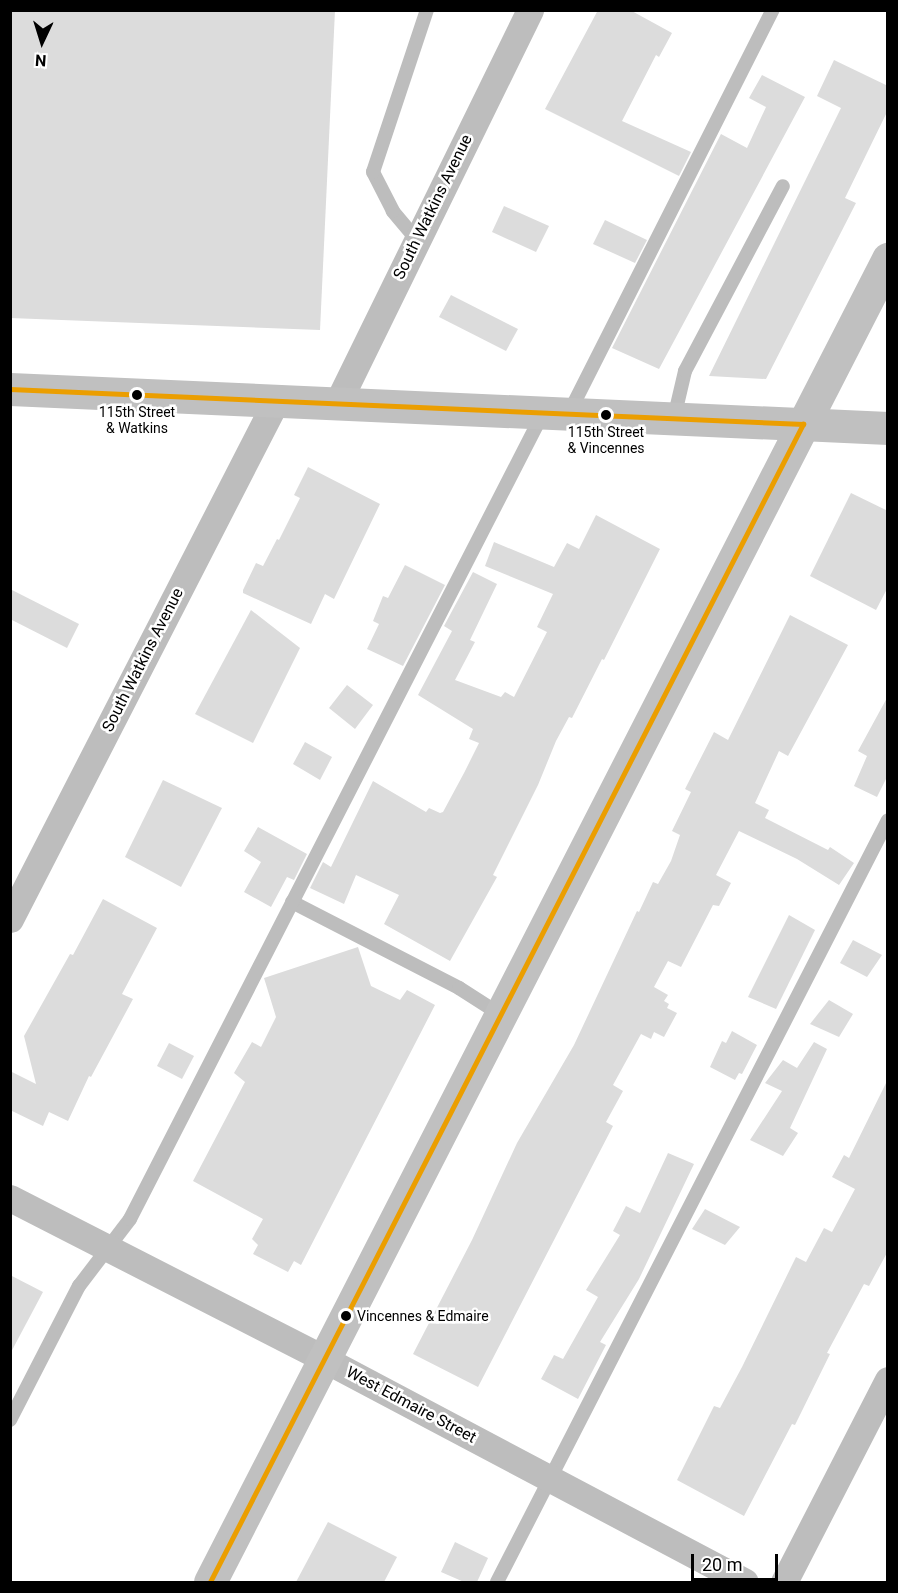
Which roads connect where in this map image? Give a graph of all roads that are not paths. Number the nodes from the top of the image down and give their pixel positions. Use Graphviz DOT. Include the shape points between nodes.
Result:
graph roads {
  1 [pos="427,10"];
  2 [pos="530,10"];
  3 [pos="773,10"];
  4 [pos="783,186"];
  5 [pos="417,240"];
  6 [pos="888,259"];
  7 [pos="11,391"];
  8 [pos="276,401"];
  9 [pos="337,404"];
  10 [pos="556,413"];
  11 [pos="674,418"];
  12 [pos="803,424"];
  13 [pos="888,428"];
  14 [pos="888,820"];
  15 [pos="292,902"];
  16 [pos="10,919"];
  17 [pos="501,1014"];
  18 [pos="10,1198"];
  19 [pos="109,1248"];
  20 [pos="324,1359"];
  21 [pos="888,1380"];
  22 [pos="10,1420"];
  23 [pos="550,1479"];
  24 [pos="210,1582"];
  25 [pos="497,1582"];
  26 [pos="745,1582"];
  27 [pos="784,1582"];
  1 -- 5 [label="lane" via="373,172 393,211"];
  2 -- 5 [label="street, South Watkins Avenue"];
  3 -- 10 [label="lane"];
  4 -- 11 [label="lane" via="685,372"];
  5 -- 9 [label="street, South Watkins Avenue"];
  6 -- 12 [label="main road"];
  7 -- 8 [label="main road"];
  8 -- 9 [label="main road"];
  8 -- 16 [label="street, South Watkins Avenue"];
  9 -- 10 [label="main road"];
  10 -- 11 [label="main road"];
  10 -- 15 [label="lane"];
  11 -- 12 [label="main road"];
  12 -- 13 [label="main road"];
  12 -- 17 [label="main road"];
  14 -- 23 [label="lane"];
  15 -- 17 [label="lane" via="459,988"];
  15 -- 19 [label="lane" via="130,1219"];
  17 -- 20 [label="main road"];
  18 -- 19 [label="street, West Edmaire Street"];
  19 -- 20 [label="street, West Edmaire Street"];
  19 -- 22 [label="lane" via="79,1286"];
  20 -- 23 [label="street, West Edmaire Street"];
  20 -- 24 [label="main road"];
  21 -- 27 [label="street"];
  23 -- 25 [label="lane"];
  23 -- 26 [label="street, West Edmaire Street"];
}
